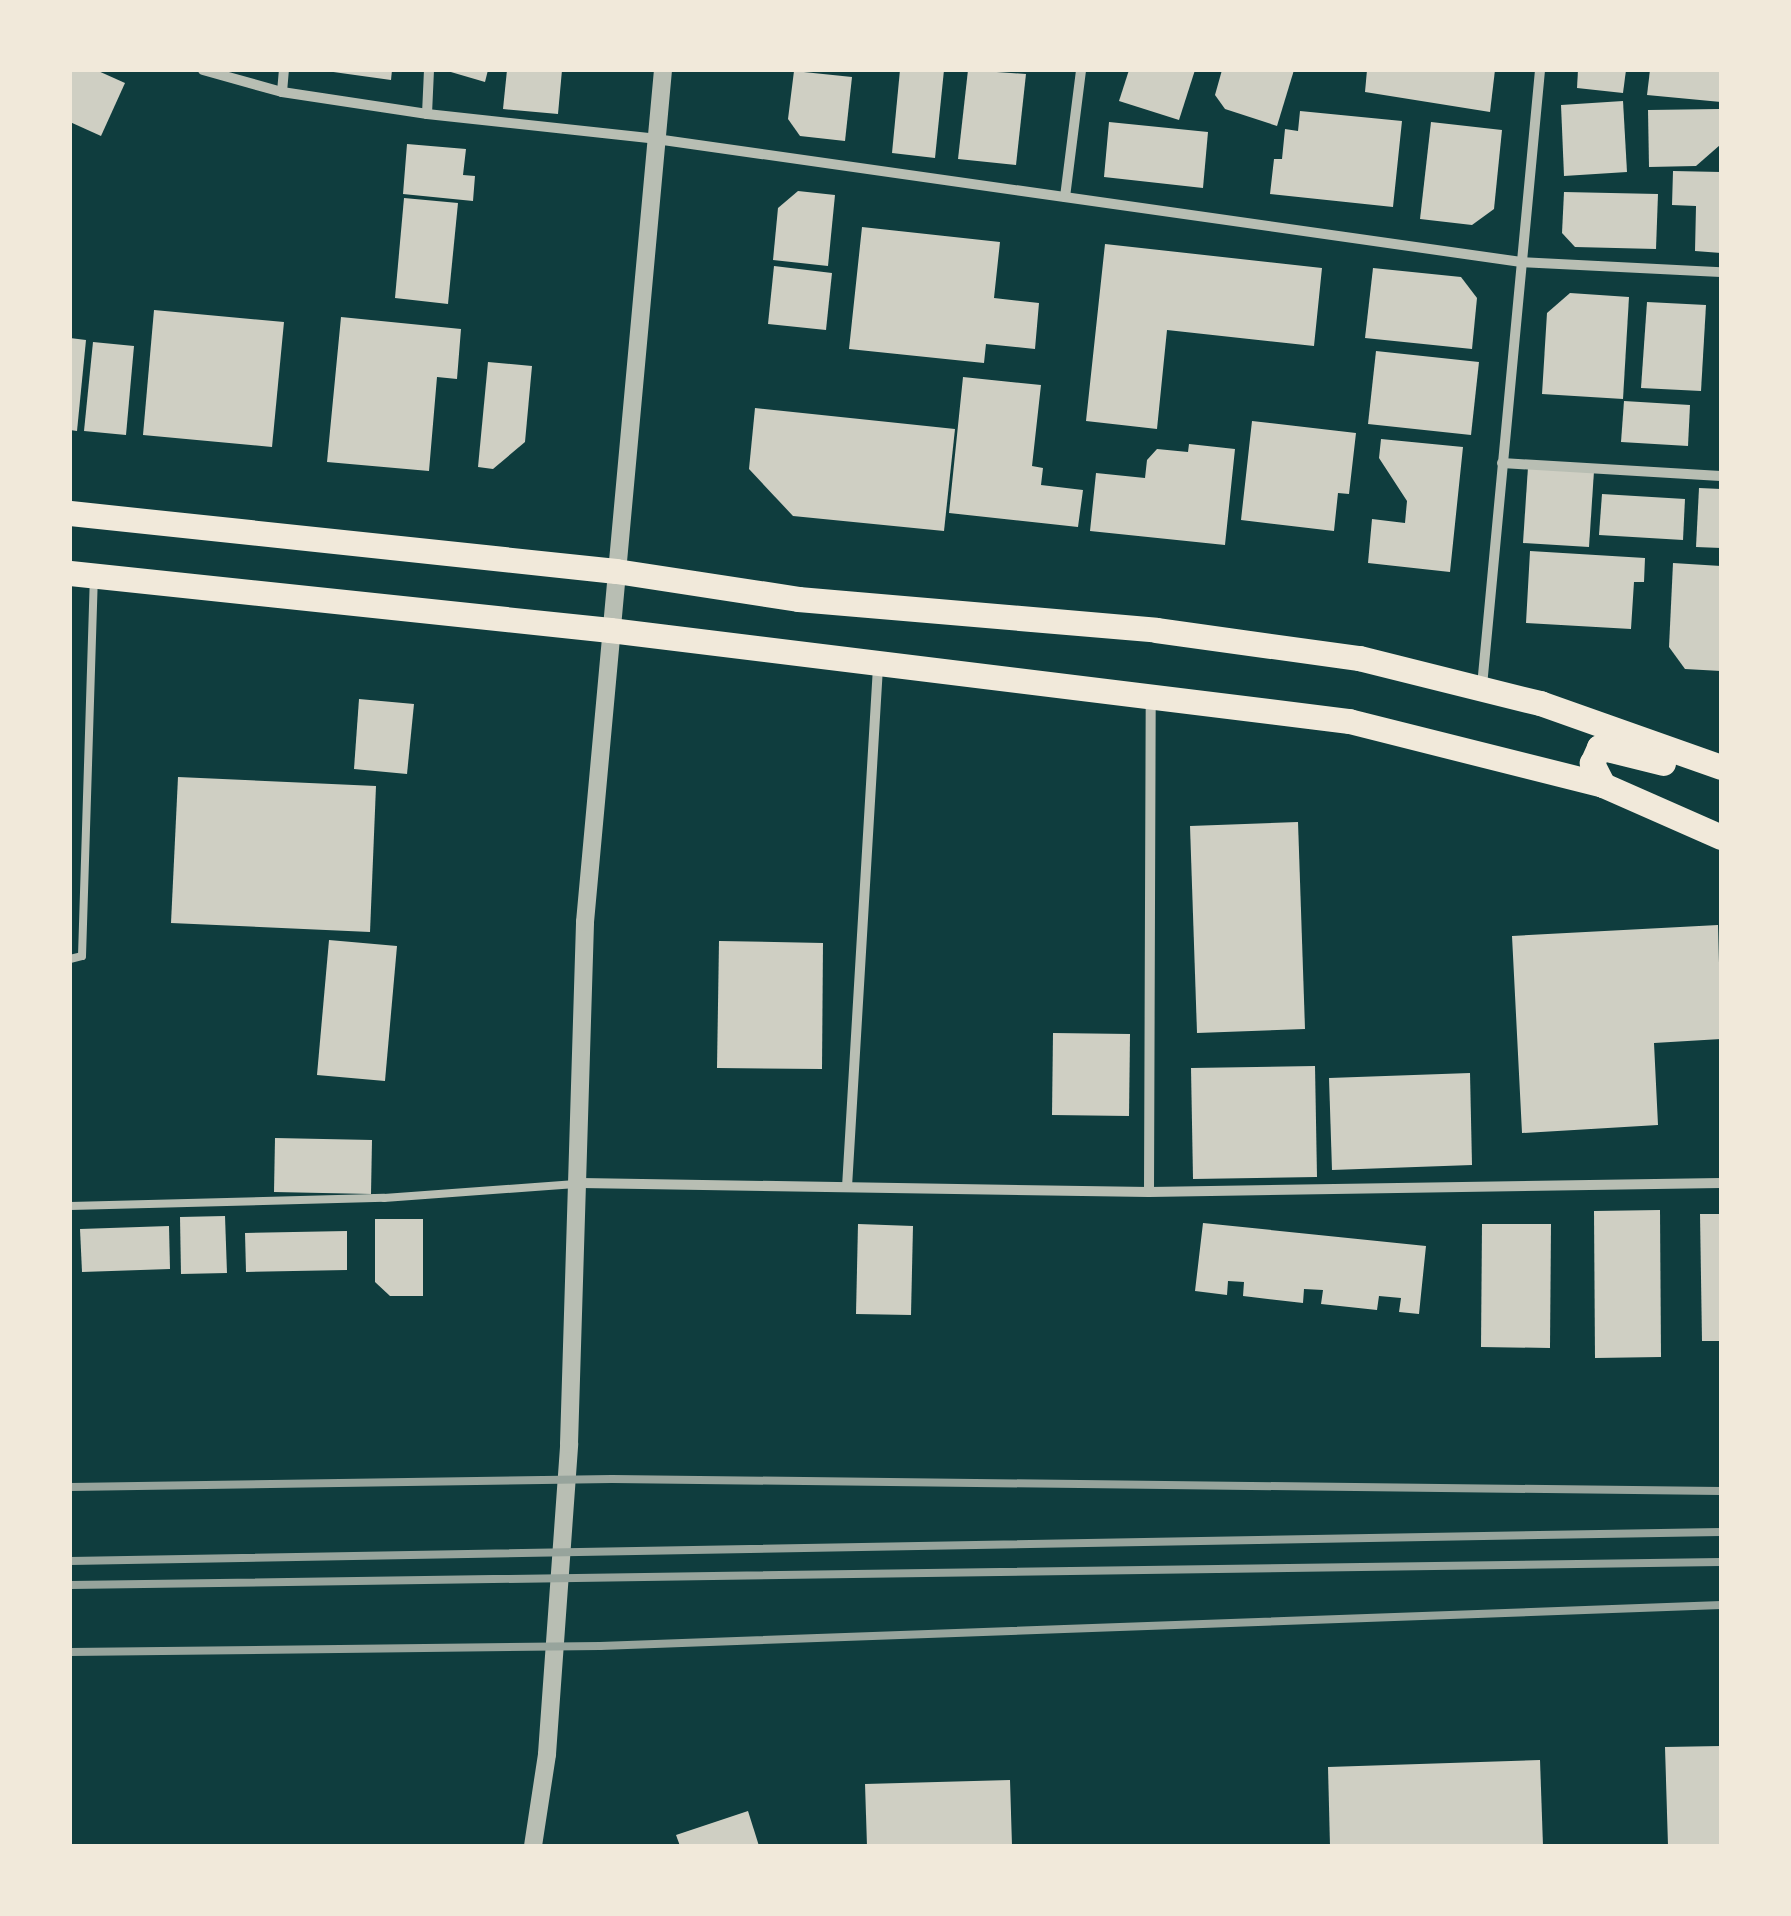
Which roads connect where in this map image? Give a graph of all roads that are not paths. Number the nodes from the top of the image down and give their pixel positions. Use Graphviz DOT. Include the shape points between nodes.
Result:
graph roads {
  1 [pos="203,70"];
  2 [pos="284,70"];
  3 [pos="429,70"];
  4 [pos="663,70"];
  5 [pos="1081,70"];
  6 [pos="1540,70"];
  7 [pos="282,92"];
  8 [pos="426,114"];
  9 [pos="656,139"];
  10 [pos="1065,197"];
  11 [pos="1521,262"];
  12 [pos="1721,272"];
  13 [pos="1502,463"];
  14 [pos="1721,476"];
  15 [pos="70,513"];
  16 [pos="616,570"];
  17 [pos="82,575"];
  18 [pos="610,630"];
  19 [pos="878,667"];
  20 [pos="1482,686"];
  21 [pos="1151,693"];
  22 [pos="1721,767"];
  23 [pos="1721,776"];
  24 [pos="1603,785"];
  25 [pos="1721,837"];
  26 [pos="70,959"];
  27 [pos="581,1183"];
  28 [pos="1721,1183"];
  29 [pos="847,1187"];
  30 [pos="1149,1192"];
  31 [pos="70,1206"];
  32 [pos="533,1846"];
  1 -- 7 [label="street"];
  2 -- 7 [label="street"];
  3 -- 8 [label="street"];
  4 -- 9 [label="street"];
  5 -- 10 [label="street"];
  6 -- 11 [label="street"];
  7 -- 8 [label="street"];
  8 -- 9 [label="street"];
  9 -- 10 [label="street"];
  9 -- 16 [label="street"];
  10 -- 11 [label="street"];
  11 -- 12 [label="street"];
  11 -- 13 [label="street"];
  13 -- 14 [label="street"];
  13 -- 20 [label="street"];
  15 -- 16 [label="main road"];
  16 -- 18 [label="street"];
  16 -- 20 [label="main road" via="798,599 1156,630 1358,658"];
  17 -- 18 [label="main road"];
  17 -- 26 [label="lane" via="82,956"];
  18 -- 19 [label="main road"];
  18 -- 32 [label="street" via="585,922 570,1444 547,1754"];
  19 -- 21 [label="main road"];
  19 -- 29 [label="street"];
  20 -- 22 [label="main road"];
  21 -- 24 [label="main road" via="1349,721"];
  21 -- 30 [label="street"];
  23 -- 24 [label="main road" via="1603,746 1592,763"];
  24 -- 25 [label="main road"];
  27 -- 29 [label="street"];
  27 -- 31 [label="lane" via="384,1198"];
  28 -- 30 [label="street"];
  29 -- 30 [label="street"];
}
